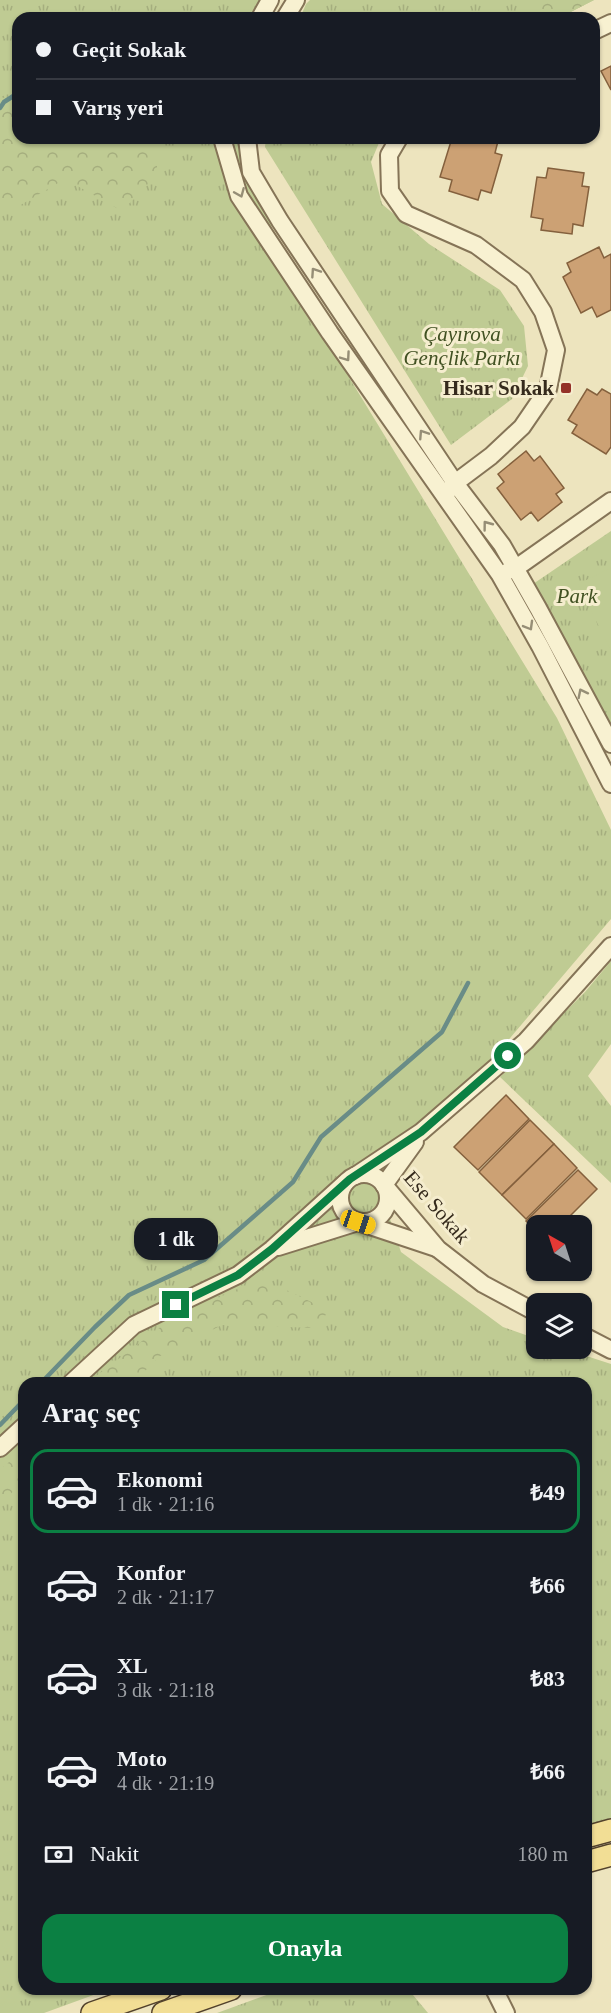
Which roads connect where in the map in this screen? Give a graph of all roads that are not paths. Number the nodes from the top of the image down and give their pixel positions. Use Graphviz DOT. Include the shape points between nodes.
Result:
graph roads {
  1 [pos="224,144"];
  2 [pos="248,144"];
  3 [pos="395,144"];
  4 [pos="455,483"];
  5 [pos="443,496"];
  6 [pos="611,501"];
  7 [pos="516,568"];
  8 [pos="500,575"];
  9 [pos="611,744"];
  10 [pos="611,784"];
  11 [pos="611,946"];
  12 [pos="421,1132"];
  13 [pos="350,1179"];
  14 [pos="384,1185"];
  15 [pos="358,1222"];
  16 [pos="272,1249"];
  17 [pos="438,1249"];
  18 [pos="526,1307"];
  19 [pos="592,1340"];
  20 [pos="611,1350"];
  21 [pos="78,1377"];
  22 [pos="18,1432"];
  23 [pos="0,1448"];
  24 [pos="611,1830"];
  25 [pos="592,1835"];
  26 [pos="611,1855"];
  27 [pos="592,1860"];
  28 [pos="144,1995"];
  29 [pos="214,1995"];
  30 [pos="497,1995"];
  31 [pos="92,2013"];
  32 [pos="163,2013"];
  33 [pos="506,2013"];
  1 -- 5 [label="street, one-way" via="239,196"];
  4 -- 2 [label="street, one-way" via="280,221 251,172"];
  3 -- 4 [label="street" via="389,155 390,191 406,214 476,245 523,280 543,312 556,350 548,389 522,427 492,456"];
  4 -- 5 [label="street"];
  7 -- 4 [label="street, one-way"];
  5 -- 8 [label="street"];
  6 -- 7 [label="street"];
  7 -- 8 [label="street"];
  9 -- 7 [label="street, one-way"];
  8 -- 10 [label="street, one-way"];
  11 -- 12 [label="street" via="526,1041"];
  12 -- 13 [label="street"];
  12 -- 14 [label="street, Ese Sokak"];
  13 -- 14 [label="street" via="368,1174"];
  13 -- 15 [label="street" via="341,1190 341,1206"];
  13 -- 16 [label="street"];
  14 -- 15 [label="street" via="386,1208 374,1220"];
  14 -- 17 [label="street, Ese Sokak"];
  15 -- 16 [label="street"];
  15 -- 17 [label="street"];
  16 -- 21 [label="street" via="238,1275 134,1325"];
  17 -- 18 [label="street, Ese Sokak" via="483,1284"];
  19 -- 20 [label="street"];
  22 -- 23 [label="street"];
  24 -- 25 [label="main road"];
  26 -- 27 [label="main road"];
  28 -- 31 [label="main road"];
  29 -- 32 [label="main road"];
  30 -- 33 [label="street"];
}
